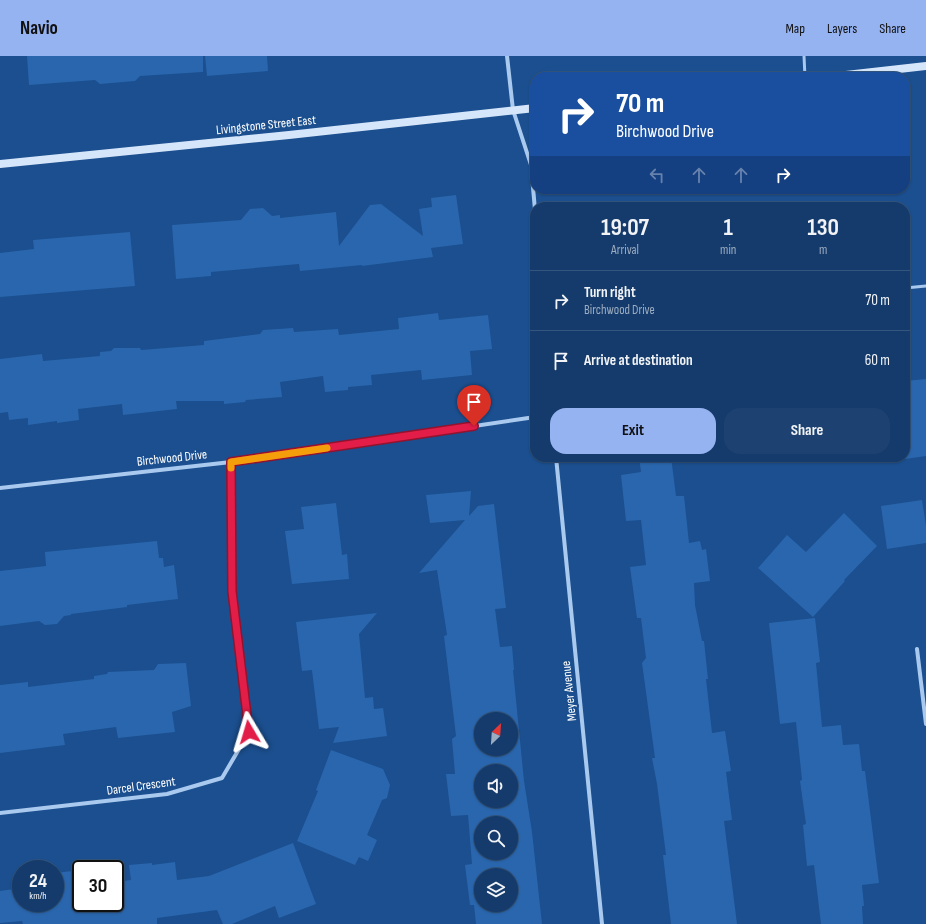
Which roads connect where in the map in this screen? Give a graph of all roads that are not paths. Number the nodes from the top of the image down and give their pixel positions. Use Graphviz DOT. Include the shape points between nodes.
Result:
graph roads {
  1 [pos="507,56"];
  2 [pos="804,56"];
  3 [pos="926,66"];
  4 [pos="805,72"];
  5 [pos="873,72"];
  6 [pos="530,108"];
  7 [pos="513,110"];
  8 [pos="530,162"];
  9 [pos="0,164"];
  10 [pos="926,286"];
  11 [pos="910,288"];
  12 [pos="530,418"];
  13 [pos="231,462"];
  14 [pos="556,462"];
  15 [pos="0,488"];
  16 [pos="918,649"];
  17 [pos="926,724"];
  18 [pos="0,813"];
  19 [pos="602,924"];
  1 -- 7 [label="street"];
  2 -- 4 [label="lane"];
  3 -- 5 [label="street"];
  6 -- 7 [label="street, Livingstone Street East"];
  7 -- 8 [label="street"];
  7 -- 9 [label="street, Livingstone Street East"];
  10 -- 11 [label="lane"];
  12 -- 13 [label="street, Birchwood Drive"];
  13 -- 15 [label="street, Birchwood Drive"];
  13 -- 18 [label="street, Darcel Crescent" via="232,591 249,732 222,778 167,794"];
  14 -- 19 [label="street, Meyer Avenue"];
  16 -- 17 [label="street"];
}
